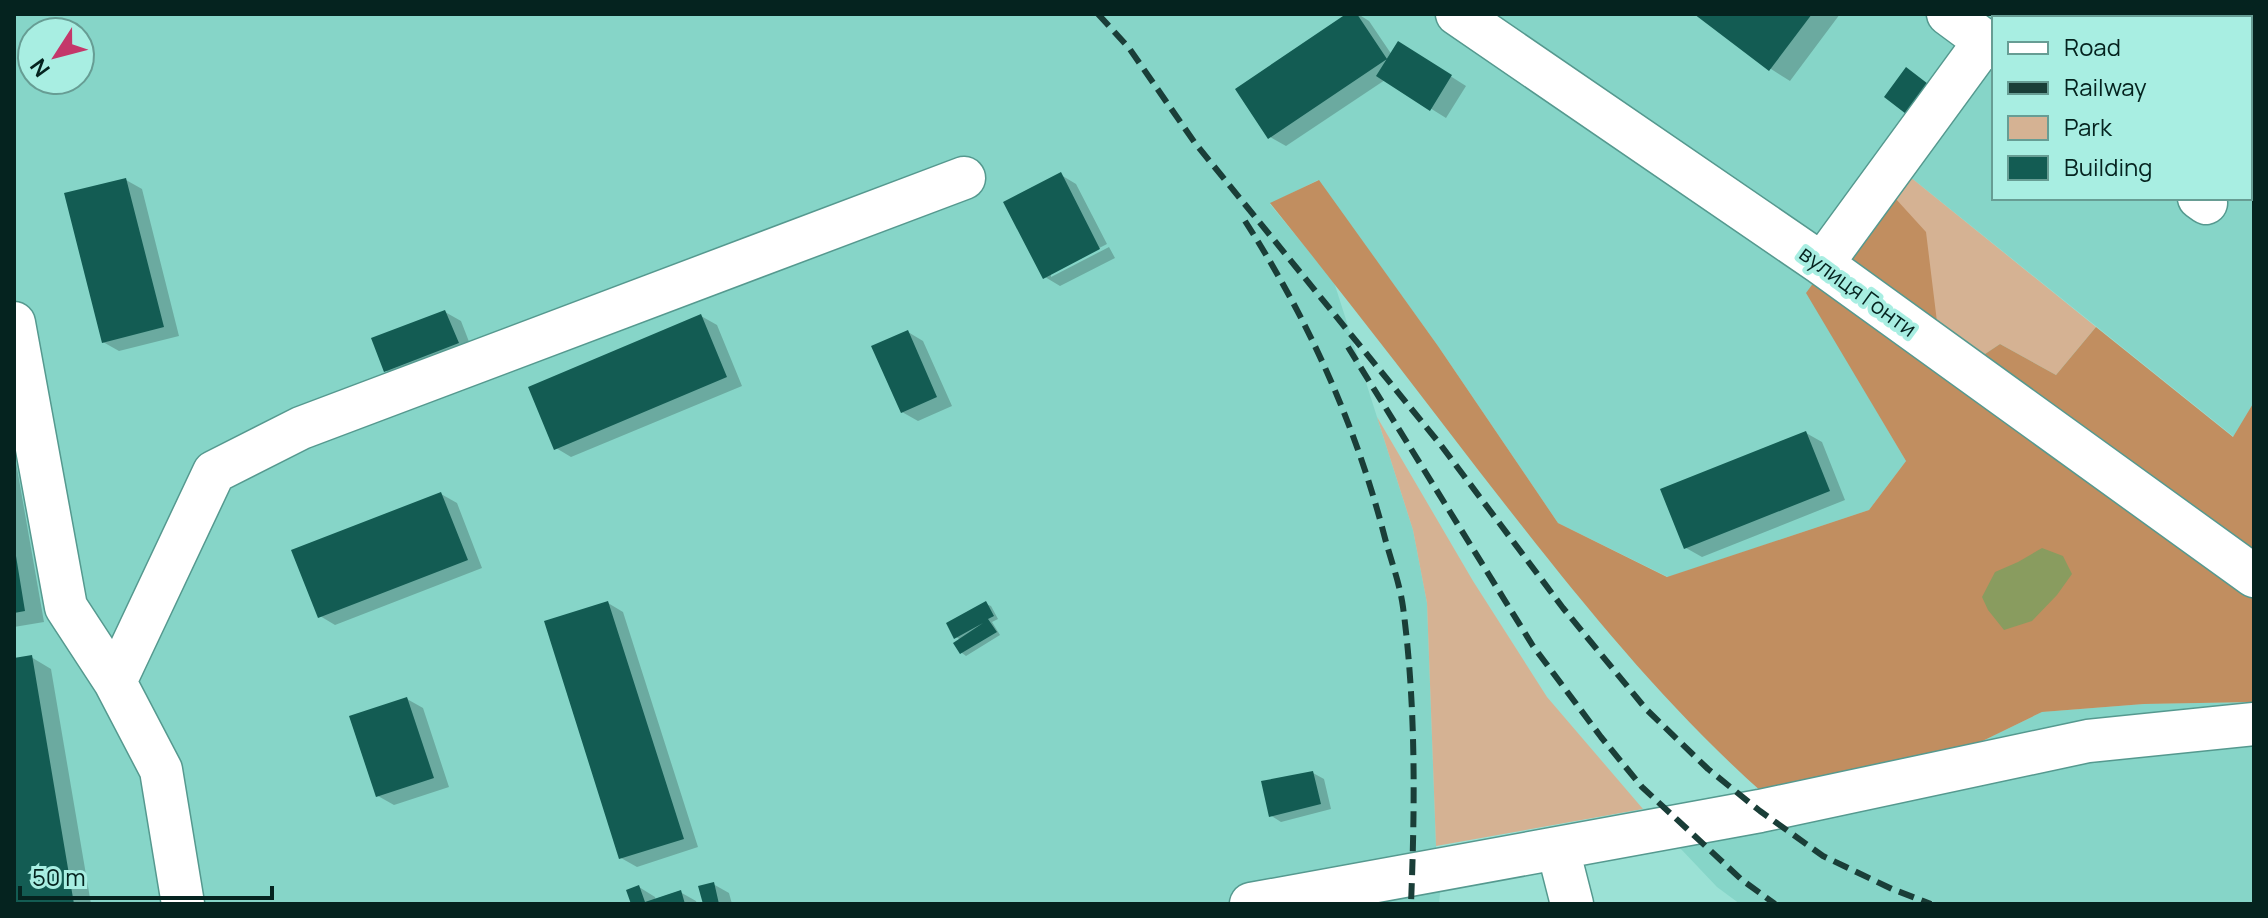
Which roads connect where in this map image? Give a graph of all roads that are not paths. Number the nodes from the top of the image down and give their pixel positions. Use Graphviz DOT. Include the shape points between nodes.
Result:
graph roads {
  1 [pos="1457,14"];
  2 [pos="1948,14"];
  3 [pos="1989,44"];
  4 [pos="964,178"];
  5 [pos="1822,264"];
  6 [pos="14,323"];
  7 [pos="2254,576"];
  8 [pos="115,682"];
  9 [pos="2254,724"];
  10 [pos="1558,849"];
  11 [pos="183,904"];
  12 [pos="1251,904"];
  13 [pos="1572,904"];
  1 -- 5 [label="street, вулиця Гонти"];
  2 -- 3 [label="street"];
  3 -- 5 [label="street"];
  4 -- 8 [label="street" via="301,428 214,472"];
  5 -- 7 [label="street, вулиця Гонти"];
  6 -- 8 [label="street" via="66,607"];
  8 -- 11 [label="street" via="161,770"];
  9 -- 10 [label="street" via="2088,741"];
  10 -- 12 [label="street"];
  10 -- 13 [label="street"];
}
